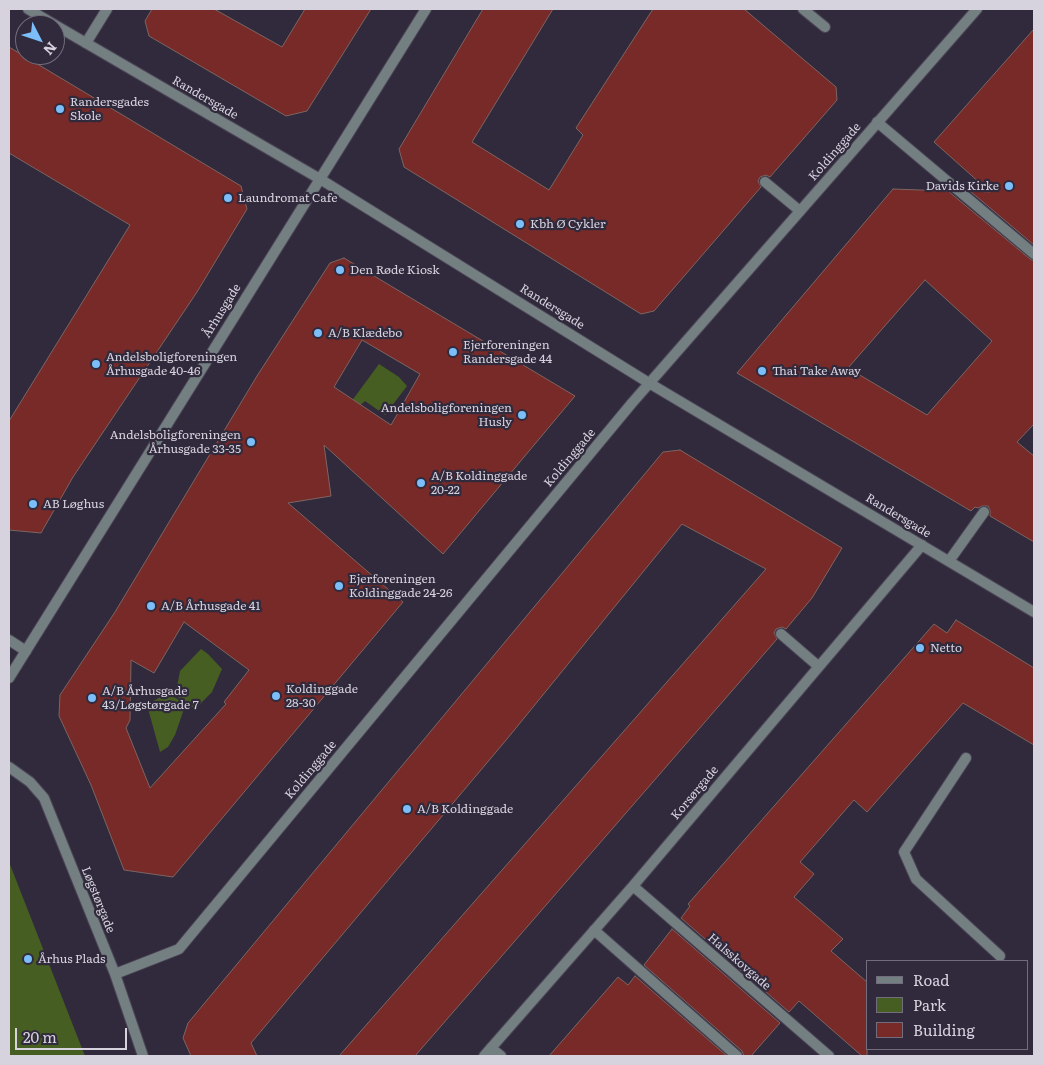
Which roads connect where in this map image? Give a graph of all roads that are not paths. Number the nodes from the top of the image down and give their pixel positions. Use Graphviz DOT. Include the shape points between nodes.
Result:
graph roads {
  1 [pos="107,9"];
  2 [pos="426,9"];
  3 [pos="803,9"];
  4 [pos="977,9"];
  5 [pos="825,27"];
  6 [pos="65,31"];
  7 [pos="86,43"];
  8 [pos="877,122"];
  9 [pos="320,179"];
  10 [pos="765,182"];
  11 [pos="800,211"];
  12 [pos="1034,254"];
  13 [pos="649,382"];
  14 [pos="984,512"];
  15 [pos="922,544"];
  16 [pos="949,561"];
  17 [pos="1034,612"];
  18 [pos="781,634"];
  19 [pos="9,640"];
  20 [pos="26,651"];
  21 [pos="818,666"];
  22 [pos="9,678"];
  23 [pos="966,758"];
  24 [pos="9,767"];
  25 [pos="633,886"];
  26 [pos="594,930"];
  27 [pos="1000,956"];
  28 [pos="115,974"];
  29 [pos="488,1052"];
  30 [pos="143,1056"];
  31 [pos="501,1056"];
  32 [pos="737,1056"];
  33 [pos="828,1056"];
  1 -- 7 [label="street"];
  2 -- 9 [label="street, Århusgade"];
  3 -- 5 [label="street"];
  4 -- 8 [label="street, Koldinggade"];
  6 -- 7 [label="street, Randersgade"];
  7 -- 9 [label="street, Randersgade"];
  8 -- 11 [label="street, Koldinggade"];
  8 -- 12 [label="street"];
  9 -- 13 [label="street, Randersgade"];
  9 -- 20 [label="street, Århusgade"];
  10 -- 11 [label="street"];
  11 -- 13 [label="street, Koldinggade"];
  13 -- 15 [label="street, Randersgade"];
  13 -- 28 [label="street, Koldinggade" via="179,949"];
  14 -- 16 [label="street"];
  15 -- 16 [label="street, Randersgade"];
  15 -- 21 [label="street, Korsørgade"];
  16 -- 17 [label="street, Randersgade"];
  18 -- 21 [label="street"];
  19 -- 20 [label="street"];
  20 -- 22 [label="street, Århusgade"];
  21 -- 25 [label="street, Korsørgade"];
  23 -- 27 [label="street" via="904,852 916,880"];
  24 -- 28 [label="street, Løgstørgade" via="30,782 44,798"];
  25 -- 26 [label="street, Korsørgade"];
  25 -- 33 [label="street, Halsskovgade"];
  26 -- 29 [label="street, Korsørgade"];
  26 -- 32 [label="street"];
  28 -- 30 [label="street, Løgstørgade"];
  29 -- 31 [label="street"];
}
